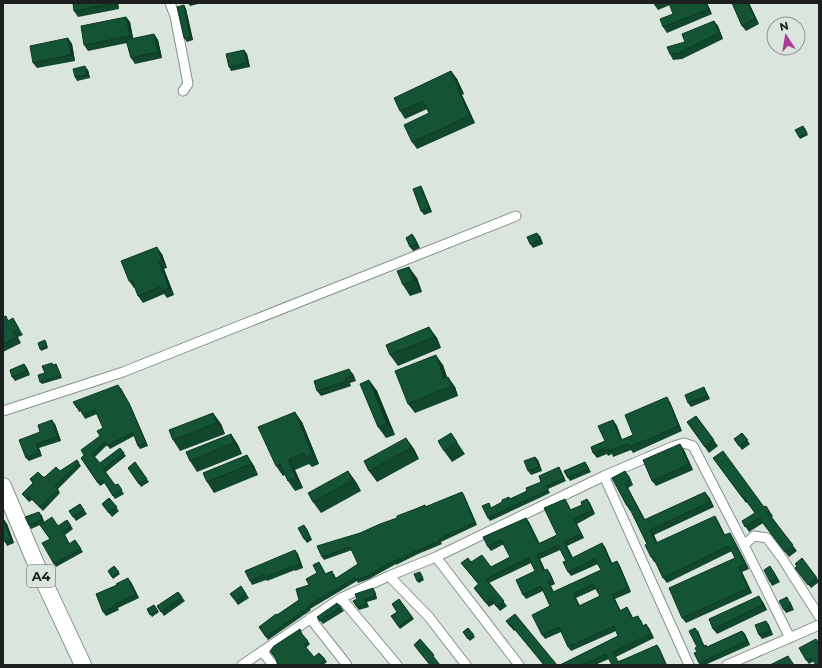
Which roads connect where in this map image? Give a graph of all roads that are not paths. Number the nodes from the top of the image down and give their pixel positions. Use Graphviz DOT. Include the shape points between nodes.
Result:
graph roads {
  1 [pos="170,3"];
  2 [pos="184,91"];
  3 [pos="516,216"];
  4 [pos="3,411"];
  5 [pos="604,476"];
  6 [pos="3,486"];
  7 [pos="744,545"];
  8 [pos="436,557"];
  9 [pos="389,576"];
  10 [pos="341,598"];
  11 [pos="819,616"];
  12 [pos="310,618"];
  13 [pos="819,625"];
  14 [pos="790,638"];
  15 [pos="262,651"];
  16 [pos="83,665"];
  17 [pos="242,665"];
  18 [pos="273,665"];
  19 [pos="347,665"];
  20 [pos="397,665"];
  21 [pos="466,665"];
  22 [pos="519,665"];
  23 [pos="689,665"];
  24 [pos="727,665"];
  1 -- 2 [label="street" via="188,84"];
  3 -- 4 [label="street" via="124,372"];
  5 -- 7 [label="street" via="674,446 693,446"];
  5 -- 8 [label="street"];
  5 -- 23 [label="street"];
  6 -- 16 [label="highway, A4"];
  7 -- 11 [label="street" via="754,536 767,538"];
  7 -- 14 [label="street"];
  8 -- 9 [label="street"];
  8 -- 22 [label="street"];
  9 -- 10 [label="street"];
  9 -- 21 [label="street" via="428,617"];
  10 -- 12 [label="street"];
  10 -- 20 [label="street"];
  12 -- 15 [label="street"];
  12 -- 19 [label="street"];
  13 -- 14 [label="street"];
  14 -- 24 [label="street"];
  15 -- 17 [label="street"];
  15 -- 18 [label="street"];
}
